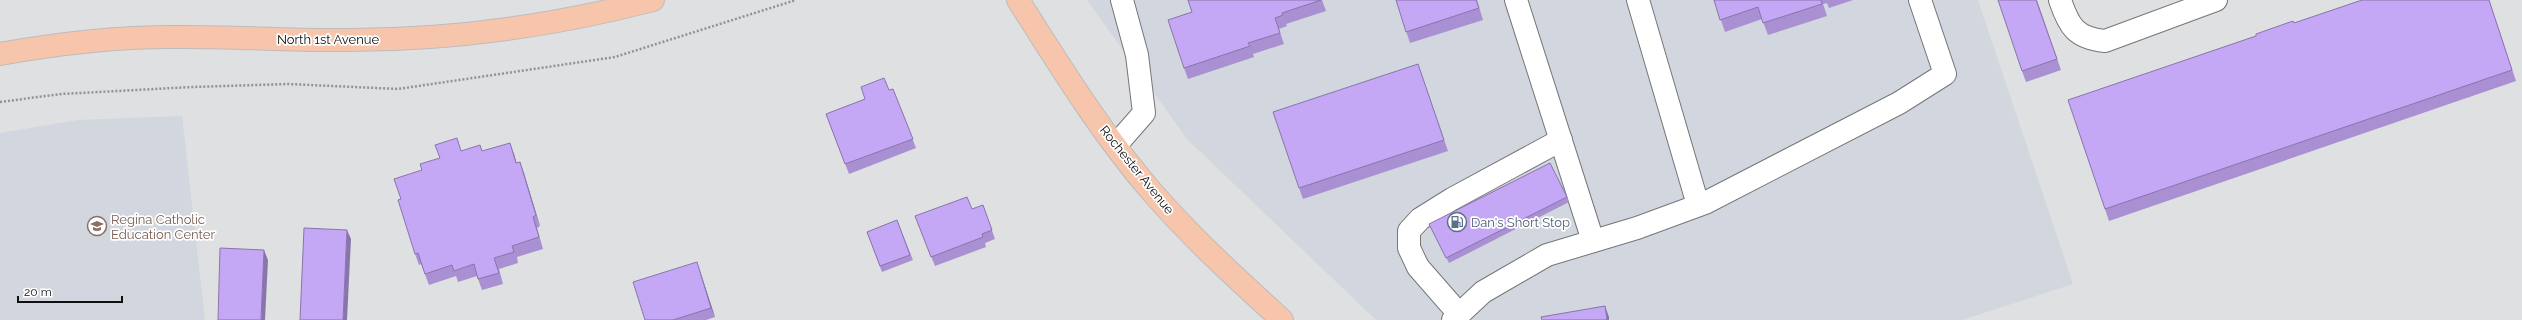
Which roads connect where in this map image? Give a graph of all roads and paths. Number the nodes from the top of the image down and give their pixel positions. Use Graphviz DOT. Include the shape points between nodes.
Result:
graph roads {
  1 [pos="653,0"];
  2 [pos="796,0"];
  3 [pos="1018,0"];
  4 [pos="1122,0"];
  5 [pos="1516,0"];
  6 [pos="1638,0"];
  7 [pos="1920,0"];
  8 [pos="2060,0"];
  9 [pos="2216,0"];
  10 [pos="0,54"];
  11 [pos="0,102"];
  12 [pos="1561,140"];
  13 [pos="1116,145"];
  14 [pos="1698,206"];
  15 [pos="1593,241"];
  16 [pos="1456,317"];
  17 [pos="1282,320"];
  1 -- 10 [label="main road, North 1st Avenue" via="566,20 466,36 349,40 170,36 90,41"];
  2 -- 11 [label="path" via="614,57 398,89 288,84 192,87 61,94"];
  3 -- 13 [label="main road, Rochester Avenue" via="1083,102"];
  4 -- 13 [label="lane" via="1137,55 1144,112"];
  5 -- 12 [label="lane"];
  6 -- 14 [label="lane"];
  7 -- 14 [label="lane" via="1945,74 1899,104"];
  8 -- 9 [label="lane" via="2064,15 2075,30 2086,39 2105,41"];
  12 -- 15 [label="lane"];
  12 -- 16 [label="lane" via="1452,199 1420,219 1409,231 1409,248 1418,267"];
  13 -- 17 [label="main road, Rochester Avenue" via="1151,191 1202,246"];
  14 -- 15 [label="lane"];
  15 -- 16 [label="lane" via="1547,255 1514,273 1483,292"];
}
